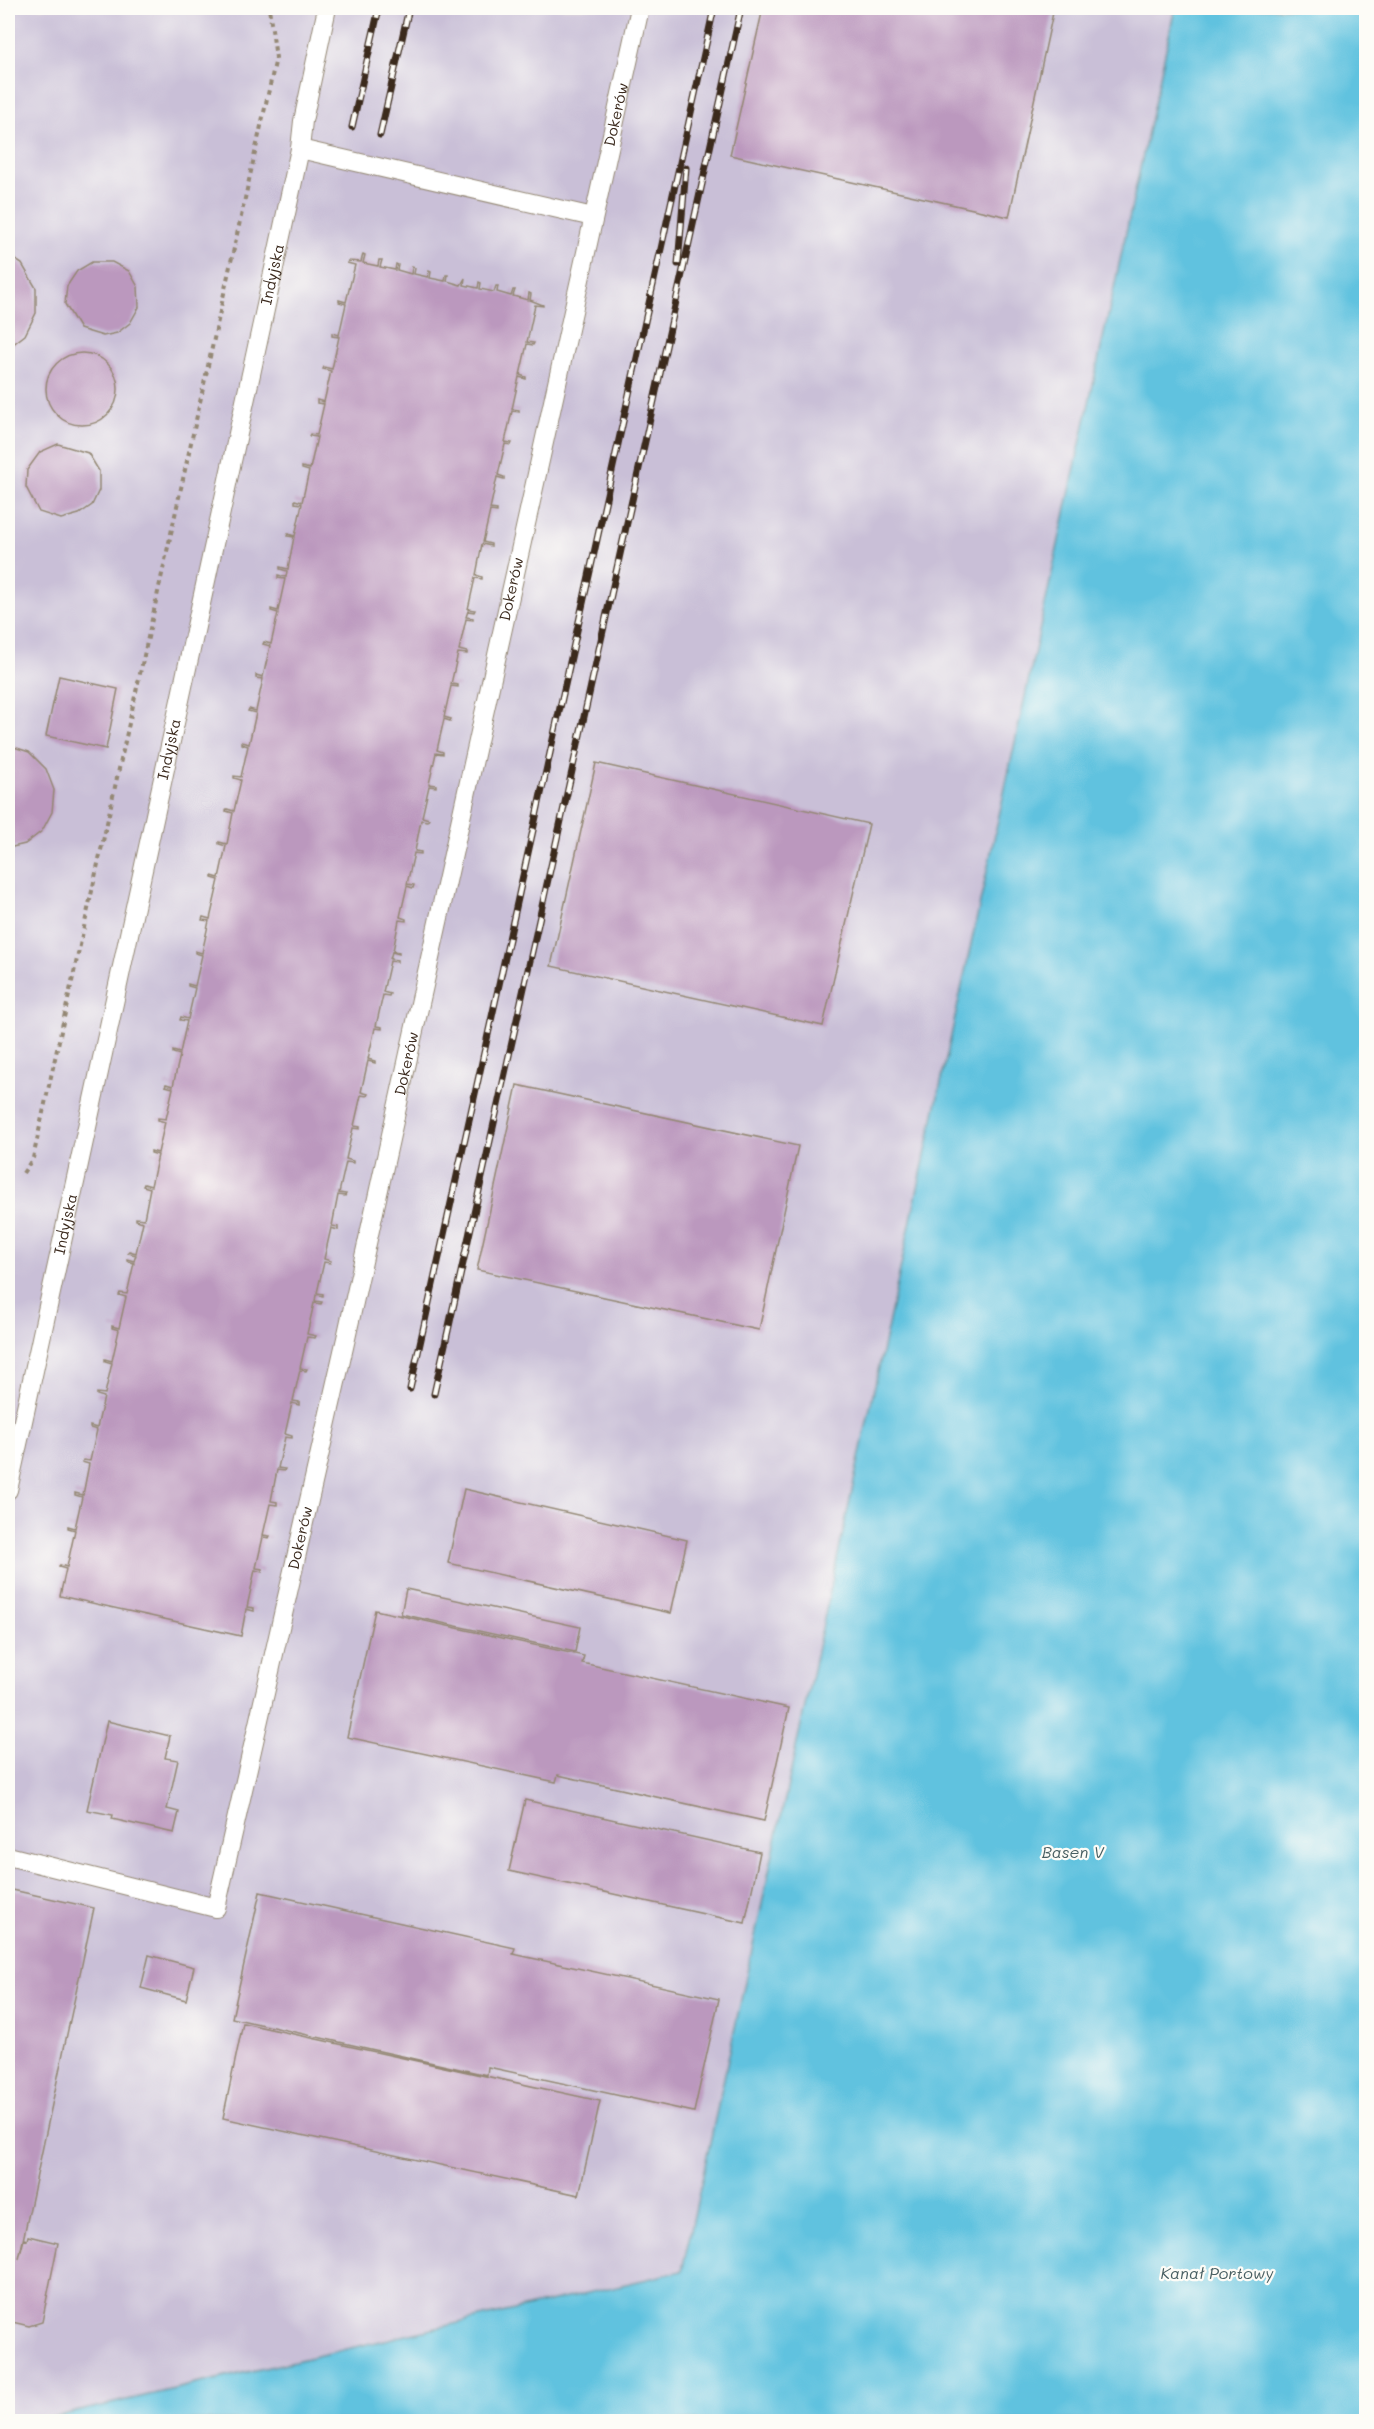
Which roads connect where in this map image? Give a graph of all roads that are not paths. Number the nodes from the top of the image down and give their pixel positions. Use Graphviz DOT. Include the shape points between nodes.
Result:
graph roads {
  1 [pos="327,8"];
  2 [pos="639,8"];
  3 [pos="300,149"];
  4 [pos="593,217"];
  5 [pos="8,1490"];
  6 [pos="8,1856"];
  1 -- 3 [label="lane, Indyjska"];
  2 -- 4 [label="lane, Dokerów"];
  3 -- 4 [label="lane"];
  3 -- 5 [label="lane, Indyjska"];
  4 -- 6 [label="lane, Dokerów" via="348,1334 216,1908"];
}
